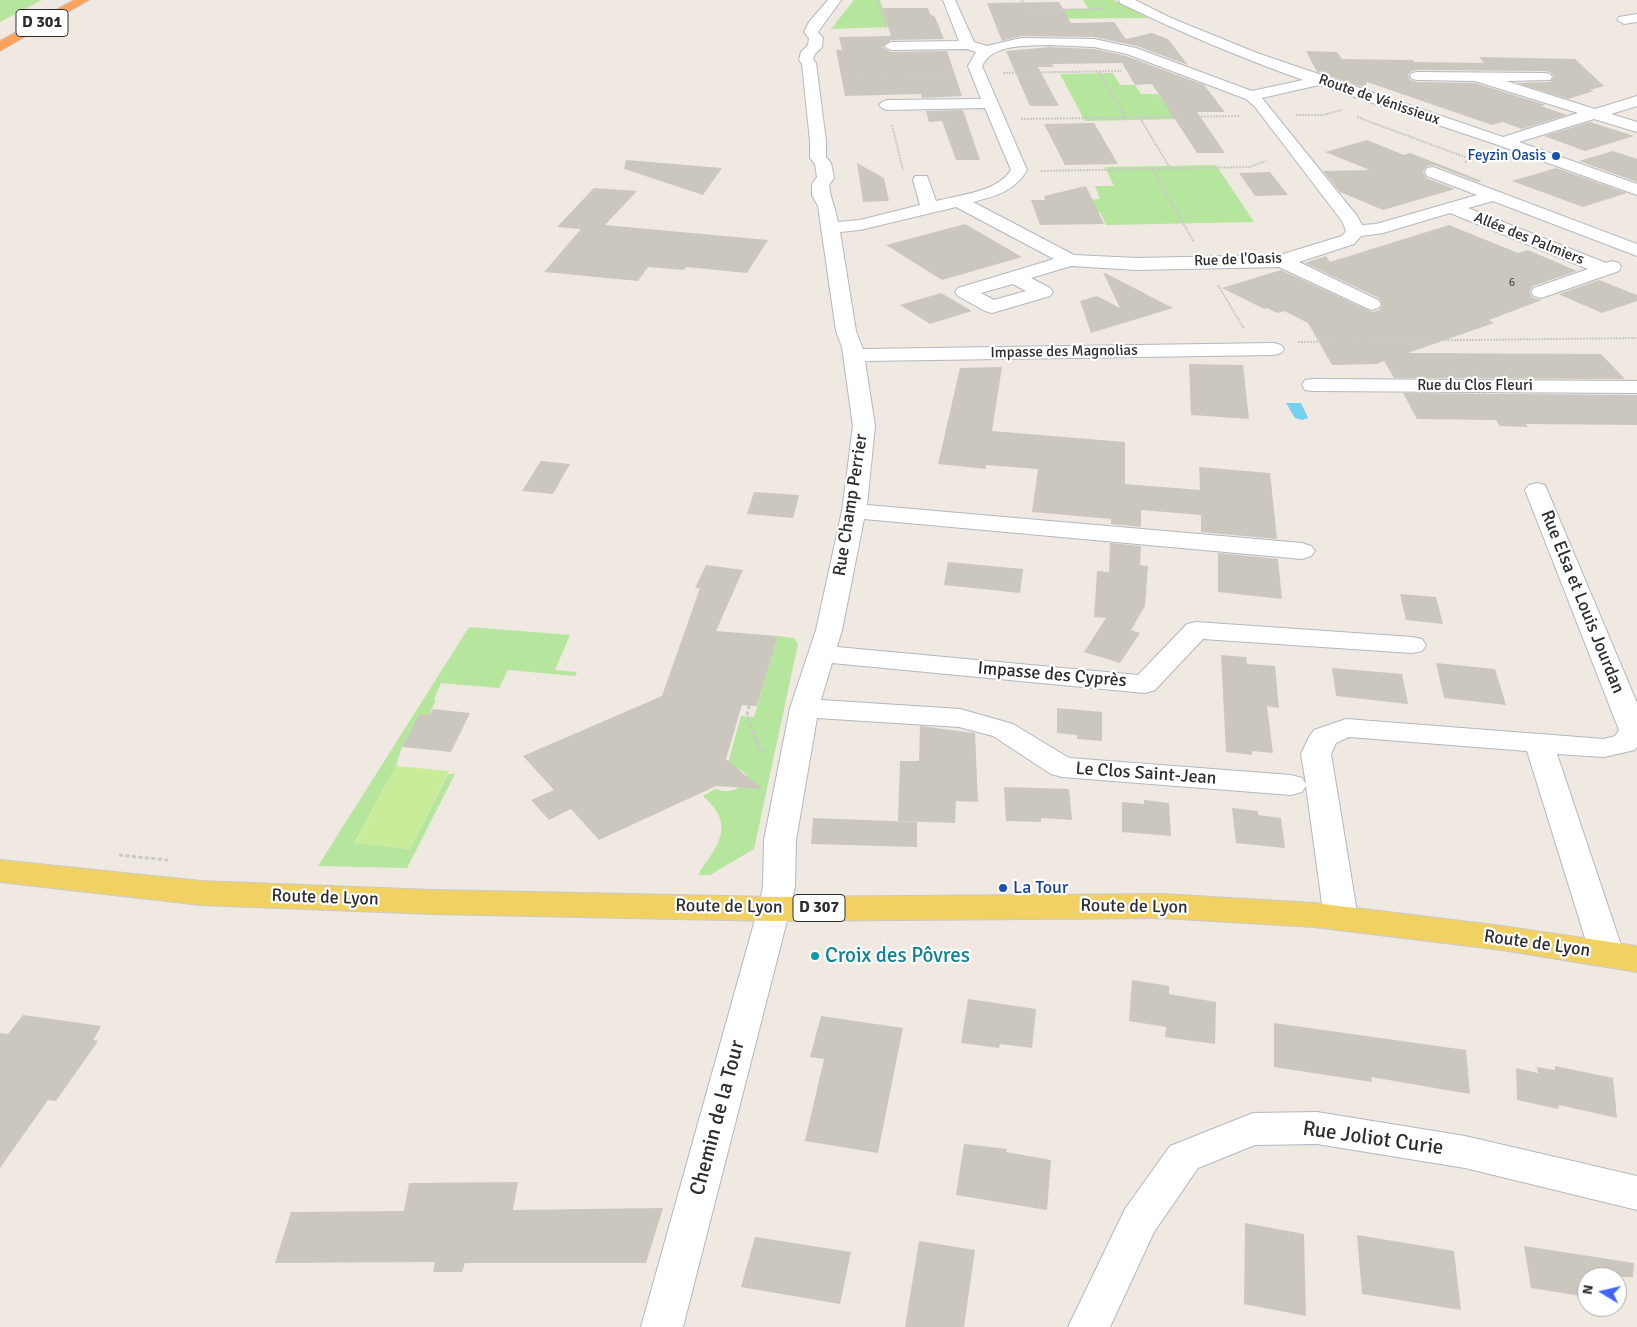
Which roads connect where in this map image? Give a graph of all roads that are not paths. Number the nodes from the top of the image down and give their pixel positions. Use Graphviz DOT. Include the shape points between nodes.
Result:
graph roads {
  1 [pos="61,0"];
  2 [pos="83,0"];
  3 [pos="834,0"];
  4 [pos="949,0"];
  5 [pos="1125,0"];
  6 [pos="0,34"];
  7 [pos="968,45"];
  8 [pos="891,46"];
  9 [pos="0,47"];
  10 [pos="987,51"];
  11 [pos="1418,76"];
  12 [pos="1475,76"];
  13 [pos="1545,77"];
  14 [pos="1320,80"];
  15 [pos="1252,96"];
  16 [pos="1637,101"];
  17 [pos="991,103"];
  18 [pos="887,105"];
  19 [pos="1594,114"];
  20 [pos="1637,128"];
  21 [pos="1504,142"];
  22 [pos="1433,172"];
  23 [pos="921,180"];
  24 [pos="1637,190"];
  25 [pos="1494,195"];
  26 [pos="958,201"];
  27 [pos="930,208"];
  28 [pos="1452,208"];
  29 [pos="830,228"];
  30 [pos="1355,231"];
  31 [pos="1637,250"];
  32 [pos="1637,258"];
  33 [pos="1070,260"];
  34 [pos="1282,260"];
  35 [pos="1606,269"];
  36 [pos="1015,277"];
  37 [pos="1540,292"];
  38 [pos="1371,304"];
  39 [pos="1274,348"];
  40 [pos="853,355"];
  41 [pos="1313,384"];
  42 [pos="1637,387"];
  43 [pos="1537,490"];
  44 [pos="854,511"];
  45 [pos="1302,551"];
  46 [pos="1412,645"];
  47 [pos="820,654"];
  48 [pos="804,708"];
  49 [pos="1539,744"];
  50 [pos="1292,785"];
  51 [pos="0,871"];
  52 [pos="774,908"];
  53 [pos="1341,918"];
  54 [pos="1622,956"];
  55 [pos="1637,1193"];
  56 [pos="662,1327"];
  57 [pos="1089,1327"];
  1 -- 6 [label="highway, D 301"];
  2 -- 9 [label="highway, D 301"];
  3 -- 29 [label="street, Rue Champ Perrier" via="814,25 811,32 816,38 815,47 808,52 806,60 810,63 818,141 816,149 826,178 820,184 821,195 827,206"];
  4 -- 7 [label="street"];
  5 -- 14 [label="street, Route de Vénissieux" via="1215,42"];
  7 -- 8 [label="street"];
  7 -- 10 [label="street"];
  10 -- 15 [label="street" via="1022,42 1094,42 1131,51"];
  10 -- 17 [label="street" via="975,66"];
  11 -- 12 [label="street"];
  12 -- 13 [label="street"];
  12 -- 19 [label="street"];
  14 -- 15 [label="street"];
  14 -- 21 [label="street, Route de Vénissieux"];
  15 -- 30 [label="street" via="1351,220"];
  16 -- 19 [label="street"];
  17 -- 18 [label="street"];
  17 -- 26 [label="street" via="1019,170 1015,180 1000,188"];
  19 -- 20 [label="street"];
  19 -- 21 [label="street"];
  21 -- 24 [label="street, Route de Vénissieux"];
  22 -- 25 [label="street, Allée des Palmiers"];
  23 -- 27 [label="street"];
  25 -- 28 [label="street, Allée des Palmiers"];
  25 -- 31 [label="street, Allée des Palmiers"];
  26 -- 27 [label="street"];
  26 -- 33 [label="street, Rue de l'Oasis"];
  27 -- 29 [label="street" via="860,225"];
  28 -- 30 [label="street, Allée des Palmiers" via="1376,230"];
  28 -- 35 [label="street, Allée des Palmiers"];
  29 -- 40 [label="street, Rue Champ Perrier" via="846,331"];
  30 -- 34 [label="street, Rue de l'Oasis" via="1348,240"];
  32 -- 35 [label="street, Allée des Palmiers"];
  33 -- 34 [label="street, Rue de l'Oasis" via="1137,264"];
  33 -- 36 [label="street"];
  34 -- 38 [label="street"];
  35 -- 37 [label="street, Allée des Palmiers"];
  39 -- 40 [label="street, Impasse des Magnolias"];
  40 -- 44 [label="street, Rue Champ Perrier" via="864,426"];
  41 -- 42 [label="street, Rue du Clos Fleuri"];
  43 -- 49 [label="street, Rue Elsa et Louis Jourdan" via="1634,731 1625,743 1604,748"];
  44 -- 45 [label="street"];
  44 -- 47 [label="street, Rue Champ Perrier" via="829,630"];
  46 -- 47 [label="street, Impasse des Cyprès" via="1196,630 1145,684"];
  47 -- 48 [label="street, Rue Champ Perrier"];
  48 -- 50 [label="street, Le Clos Saint-Jean" via="960,718 1003,730 1062,767"];
  48 -- 52 [label="street, Rue Champ Perrier" via="780,840"];
  49 -- 53 [label="street, Rue Elsa et Louis Jourdan" via="1346,728 1324,737 1316,754"];
  49 -- 54 [label="street"];
  51 -- 52 [label="main road, Route de Lyon / D 307" via="201,893 433,902"];
  52 -- 53 [label="main road, Route de Lyon / D 307" via="1162,906"];
  52 -- 56 [label="street, Chemin de la Tour"];
  53 -- 54 [label="main road, Route de Lyon / D 307"];
  55 -- 57 [label="street, Rue Joliot Curie" via="1465,1152 1406,1142 1317,1128 1253,1129 1184,1157 1139,1221"];
}
